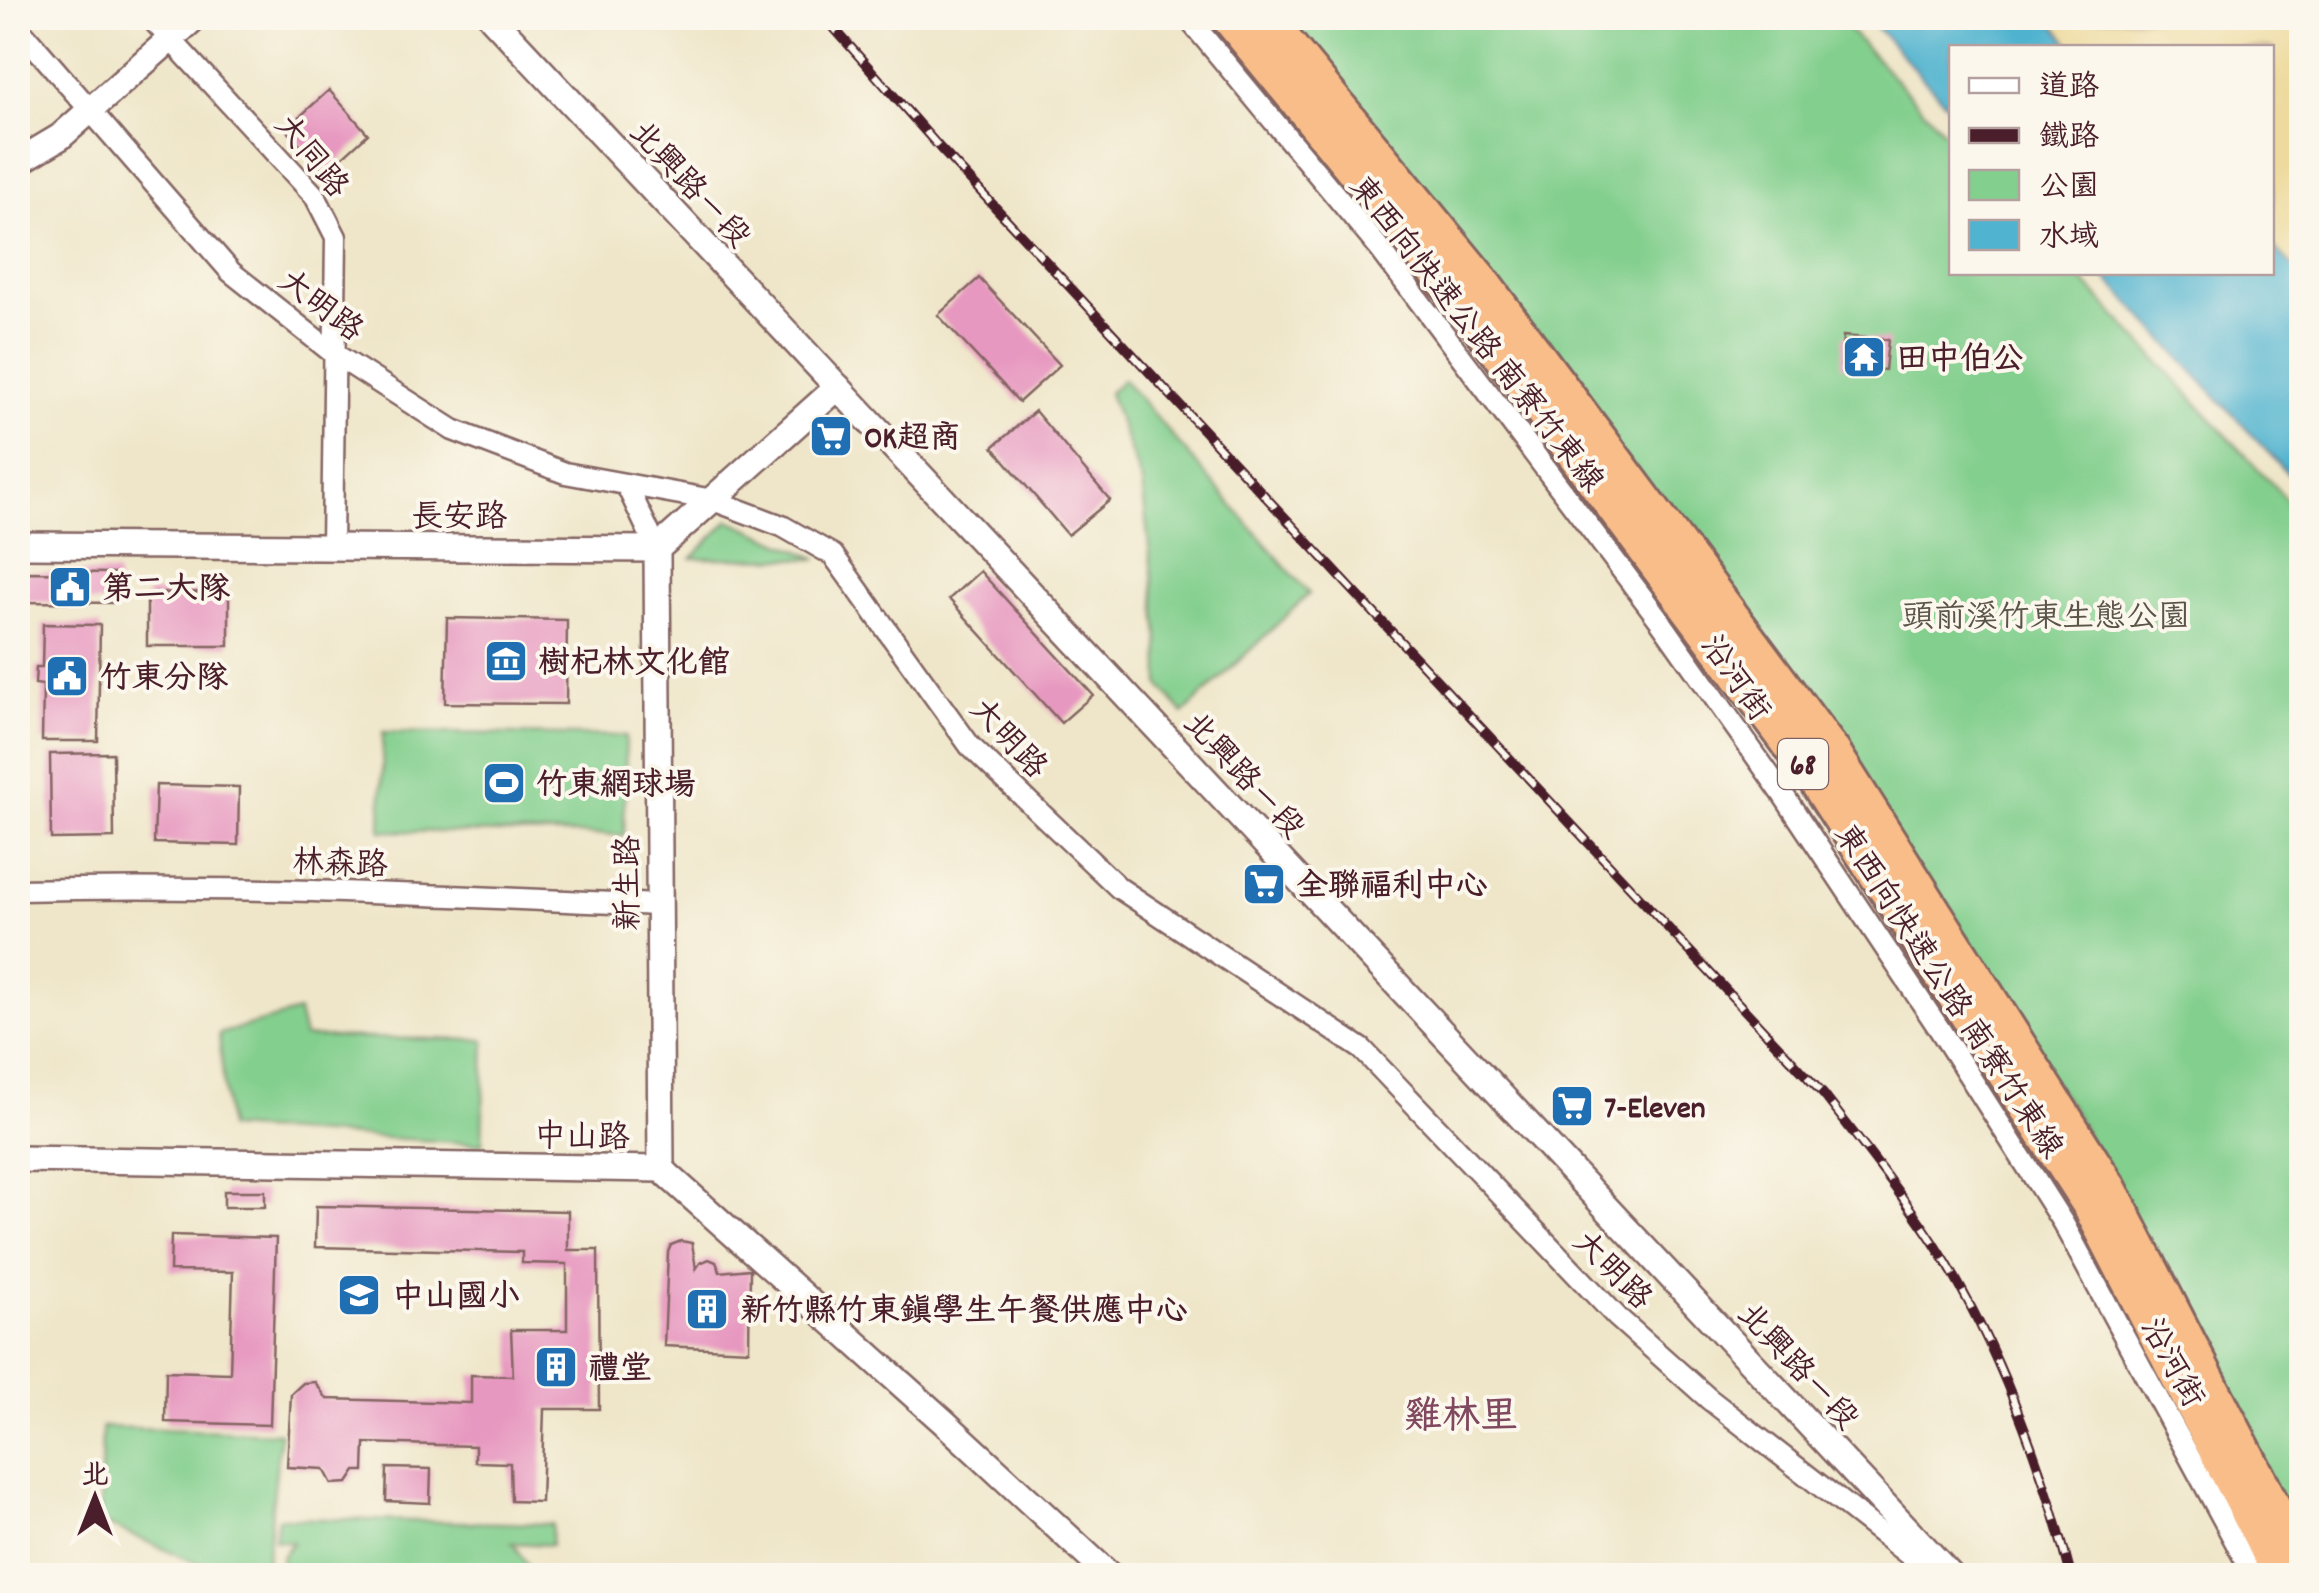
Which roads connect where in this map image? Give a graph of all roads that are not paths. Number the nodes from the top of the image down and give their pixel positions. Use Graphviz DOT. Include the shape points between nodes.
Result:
graph roads {
  1 [pos="151,18"];
  2 [pos="194,18"];
  3 [pos="492,18"];
  4 [pos="1188,18"];
  5 [pos="1228,18"];
  6 [pos="1267,18"];
  7 [pos="18,27"];
  8 [pos="171,39"];
  9 [pos="90,110"];
  10 [pos="18,162"];
  11 [pos="333,354"];
  12 [pos="838,387"];
  13 [pos="626,484"];
  14 [pos="713,500"];
  15 [pos="18,545"];
  16 [pos="332,547"];
  17 [pos="657,549"];
  18 [pos="18,890"];
  19 [pos="659,905"];
  20 [pos="18,1159"];
  21 [pos="661,1169"];
  22 [pos="2302,1561"];
  23 [pos="1110,1576"];
  24 [pos="1936,1576"];
  25 [pos="1950,1576"];
  26 [pos="2254,1576"];
  27 [pos="2280,1576"];
  1 -- 8 [label="street, 大同路"];
  2 -- 8 [label="street"];
  3 -- 12 [label="street, 北興路ㄧ段"];
  4 -- 26 [label="street, 沿河街" via="1368,233 1782,793 2063,1223"];
  5 -- 27 [label="highway, 東西向快速公路 南寮竹東線 / 68" via="1459,300 1810,773 2088,1204"];
  6 -- 22 [label="highway, 東西向快速公路 南寮竹東線 / 68" via="1481,279 1834,752 2110,1188"];
  7 -- 9 [label="street, 大明路"];
  8 -- 9 [label="street"];
  8 -- 11 [label="street, 大同路" via="316,196 336,237"];
  9 -- 10 [label="street" via="60,138"];
  9 -- 11 [label="street, 大明路" via="231,272"];
  11 -- 13 [label="street, 大明路" via="453,430 566,473"];
  11 -- 16 [label="street, 大同路"];
  12 -- 14 [label="street"];
  12 -- 25 [label="street, 北興路ㄧ段"];
  13 -- 14 [label="street, 大明路"];
  13 -- 17 [label="street, 新生路"];
  14 -- 17 [label="street"];
  14 -- 24 [label="street, 大明路" via="834,555 970,746 1119,888 1362,1049 1617,1317 1709,1399"];
  15 -- 16 [label="street, 長安路"];
  16 -- 17 [label="street, 長安路"];
  17 -- 19 [label="street, 新生路"];
  18 -- 19 [label="street, 林森路" via="286,890"];
  19 -- 21 [label="street, 新生路"];
  20 -- 21 [label="street, 中山路"];
  21 -- 23 [label="street, 中山路"];
}
